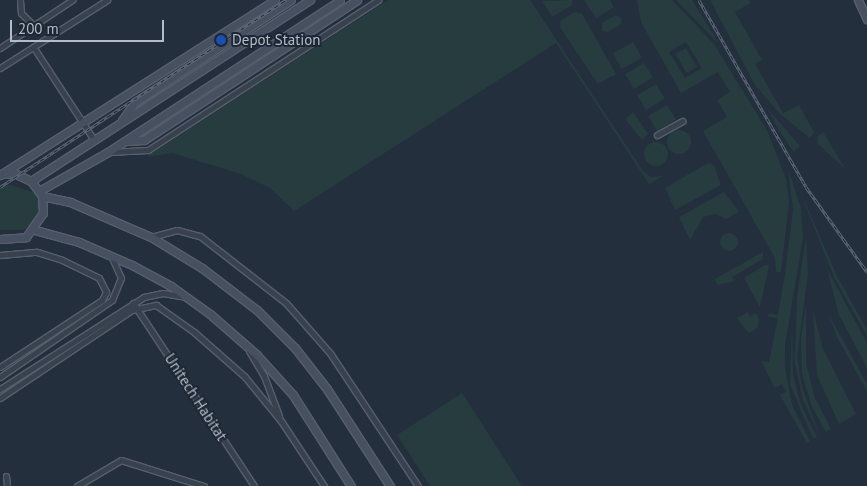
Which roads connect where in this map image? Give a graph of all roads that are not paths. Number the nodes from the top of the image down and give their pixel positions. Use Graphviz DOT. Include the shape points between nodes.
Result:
graph roads {
  1 [pos="20,0"];
  2 [pos="72,0"];
  3 [pos="107,0"];
  4 [pos="275,0"];
  5 [pos="291,0"];
  6 [pos="310,0"];
  7 [pos="340,0"];
  8 [pos="357,0"];
  9 [pos="378,0"];
  10 [pos="858,0"];
  11 [pos="867,19"];
  12 [pos="34,26"];
  13 [pos="0,48"];
  14 [pos="34,48"];
  15 [pos="0,68"];
  16 [pos="682,121"];
  17 [pos="84,122"];
  18 [pos="121,122"];
  19 [pos="657,136"];
  20 [pos="94,140"];
  21 [pos="124,141"];
  22 [pos="108,152"];
  23 [pos="0,175"];
  24 [pos="31,180"];
  25 [pos="41,194"];
  26 [pos="35,230"];
  27 [pos="151,236"];
  28 [pos="0,239"];
  29 [pos="0,254"];
  30 [pos="110,256"];
  31 [pos="149,295"];
  32 [pos="186,297"];
  33 [pos="133,303"];
  34 [pos="150,305"];
  35 [pos="137,308"];
  36 [pos="80,318"];
  37 [pos="108,328"];
  38 [pos="83,334"];
  39 [pos="245,344"];
  40 [pos="0,367"];
  41 [pos="0,377"];
  42 [pos="0,389"];
  43 [pos="0,398"];
  44 [pos="281,421"];
  45 [pos="6,476"];
  46 [pos="178,478"];
  47 [pos="7,486"];
  48 [pos="77,486"];
  49 [pos="175,486"];
  50 [pos="204,486"];
  51 [pos="254,486"];
  52 [pos="324,486"];
  53 [pos="352,486"];
  54 [pos="390,486"];
  55 [pos="418,486"];
  1 -- 12 [label="street" via="21,13"];
  2 -- 12 [label="street"];
  3 -- 14 [label="street"];
  4 -- 17 [label="street"];
  5 -- 18 [label="street" via="135,102"];
  6 -- 18 [label="street"];
  7 -- 21 [label="street"];
  8 -- 21 [label="street" via="144,140"];
  9 -- 22 [label="street" via="148,150"];
  10 -- 11 [label="street"];
  12 -- 13 [label="street"];
  14 -- 15 [label="street"];
  14 -- 17 [label="street"];
  16 -- 19 [label="street"];
  17 -- 20 [label="street"];
  17 -- 23 [label="street"];
  18 -- 20 [label="street"];
  20 -- 24 [label="street"];
  21 -- 22 [label="street"];
  22 -- 25 [label="street"];
  23 -- 24 [label="street" via="14,174"];
  24 -- 25 [label="street"];
  25 -- 26 [label="street" via="43,213"];
  25 -- 27 [label="street" via="70,202"];
  26 -- 28 [label="street" via="16,240"];
  26 -- 30 [label="street" via="62,236"];
  27 -- 54 [label="street" via="241,298 295,348"];
  27 -- 55 [label="street" via="177,230 200,236 286,303 330,353"];
  29 -- 36 [label="street" via="42,253 99,278 105,286 104,296"];
  30 -- 32 [label="street"];
  30 -- 36 [label="street" via="121,278 118,293"];
  31 -- 32 [label="street"];
  31 -- 33 [label="street"];
  31 -- 34 [label="street"];
  32 -- 39 [label="street"];
  33 -- 35 [label="street, Unitech Habitat"];
  33 -- 38 [label="street"];
  34 -- 35 [label="street"];
  34 -- 44 [label="street" via="161,307 234,366"];
  35 -- 37 [label="street"];
  35 -- 51 [label="street, Unitech Habitat"];
  36 -- 40 [label="street"];
  36 -- 41 [label="street"];
  37 -- 38 [label="street"];
  37 -- 43 [label="street"];
  38 -- 42 [label="street"];
  39 -- 44 [label="street" via="264,376"];
  39 -- 53 [label="street" via="293,395"];
  44 -- 52 [label="street"];
  45 -- 47 [label="street"];
  46 -- 48 [label="street" via="121,460"];
  46 -- 49 [label="street"];
  46 -- 50 [label="street"];
}
